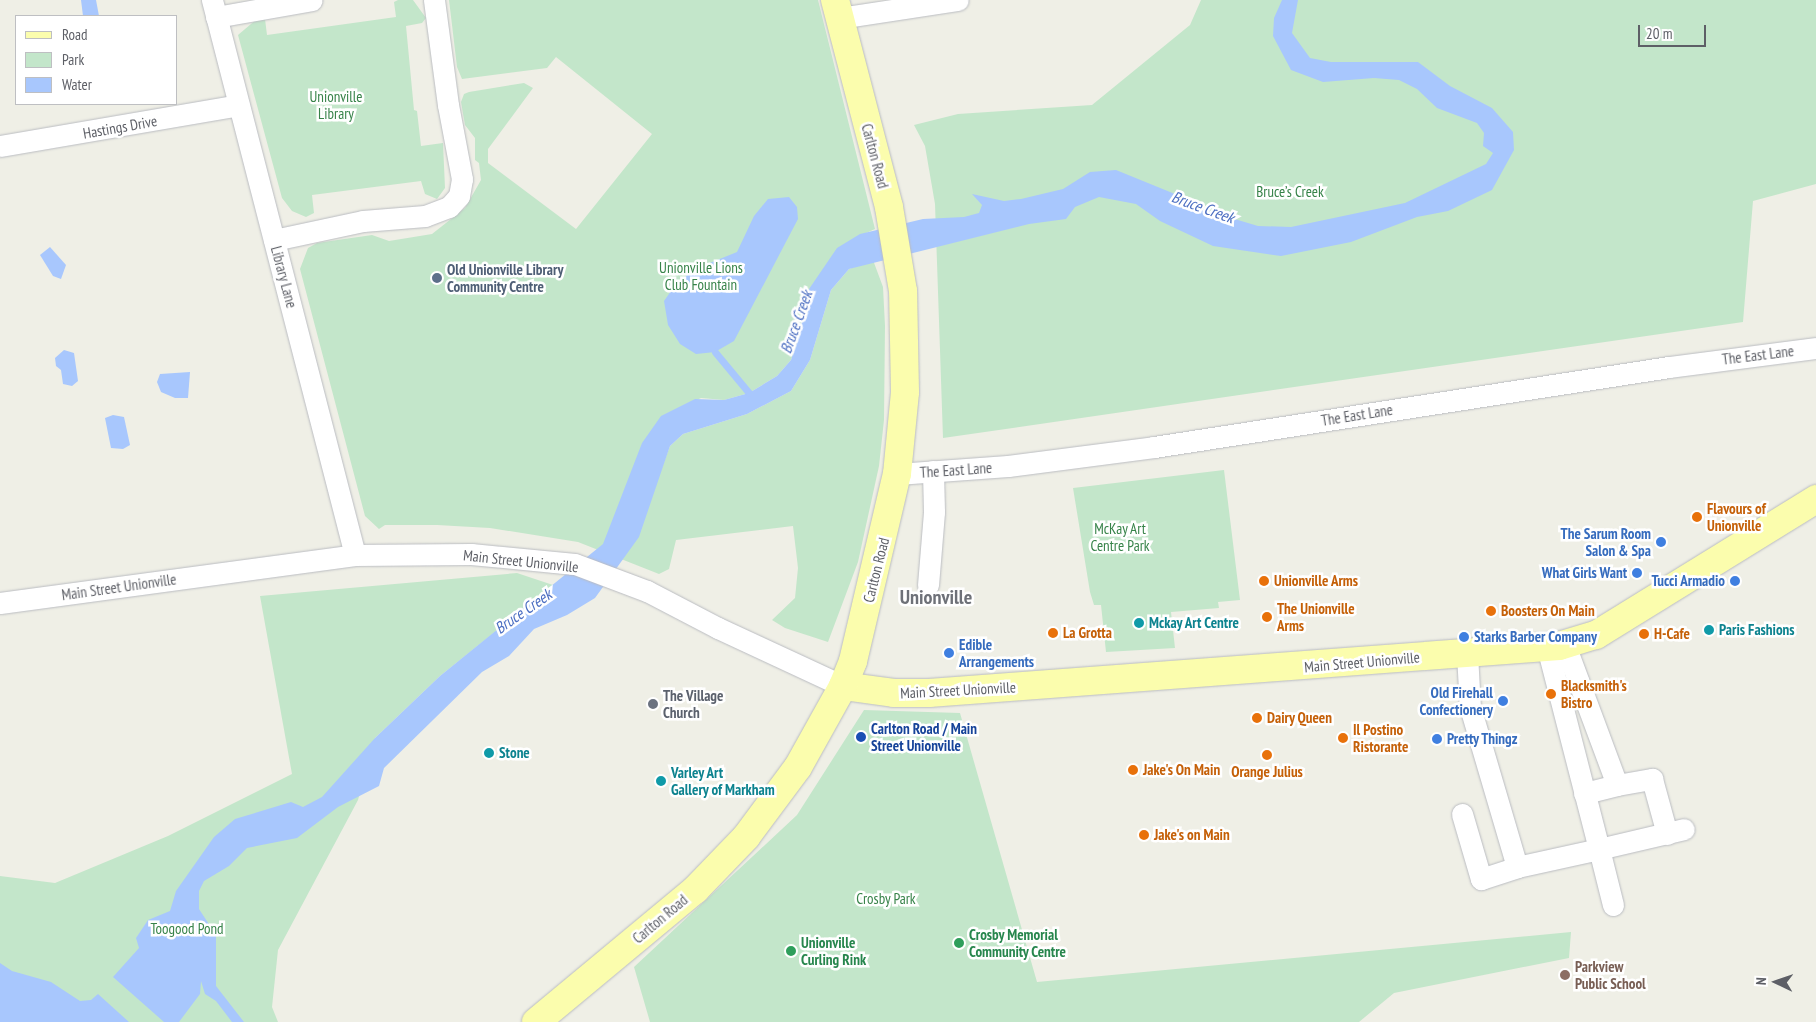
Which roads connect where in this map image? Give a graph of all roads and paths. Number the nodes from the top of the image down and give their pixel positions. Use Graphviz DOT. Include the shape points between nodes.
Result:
graph roads {
  1 [pos="312,0"];
  2 [pos="434,0"];
  3 [pos="958,0"];
  4 [pos="214,9"];
  5 [pos="837,9"];
  6 [pos="239,105"];
  7 [pos="0,146"];
  8 [pos="274,240"];
  9 [pos="1816,348"];
  10 [pos="933,471"];
  11 [pos="897,474"];
  12 [pos="1816,499"];
  13 [pos="356,554"];
  14 [pos="928,585"];
  15 [pos="0,603"];
  16 [pos="1556,646"];
  17 [pos="1467,654"];
  18 [pos="843,686"];
  19 [pos="1617,785"];
  20 [pos="1584,793"];
  21 [pos="1462,814"];
  22 [pos="1599,849"];
  23 [pos="1517,867"];
  24 [pos="1613,905"];
  25 [pos="536,1022"];
  1 -- 4 [label="street"];
  2 -- 8 [label="street" via="462,179 459,196 449,208 425,216 363,221"];
  3 -- 5 [label="street"];
  4 -- 6 [label="street, Library Lane"];
  5 -- 11 [label="main road, Carlton Road" via="888,207 903,291 905,392"];
  6 -- 7 [label="street, Hastings Drive"];
  6 -- 8 [label="street, Library Lane"];
  8 -- 13 [label="street, Library Lane"];
  9 -- 10 [label="street, The East Lane" via="1669,367 1154,447 1008,466"];
  10 -- 11 [label="street, The East Lane"];
  10 -- 14 [label="street" via="934,512"];
  11 -- 18 [label="main road, Carlton Road" via="878,566"];
  12 -- 16 [label="main road, Main Street Unionville" via="1596,635"];
  13 -- 15 [label="street, Main Street Unionville"];
  13 -- 18 [label="street, Main Street Unionville" via="471,554 575,564 621,580"];
  16 -- 17 [label="main road, Main Street Unionville"];
  16 -- 19 [label="street"];
  16 -- 20 [label="street"];
  17 -- 18 [label="main road, Main Street Unionville" via="929,693 894,693"];
  17 -- 23 [label="street" via="1470,707"];
  18 -- 25 [label="main road, Carlton Road" via="798,766 746,836 695,890"];
  19 -- 20 [label="street"];
  19 -- 22 [label="street" via="1652,779 1675,832"];
  20 -- 22 [label="street"];
  21 -- 23 [label="street" via="1481,879"];
  22 -- 23 [label="street"];
  22 -- 24 [label="street"];
}
